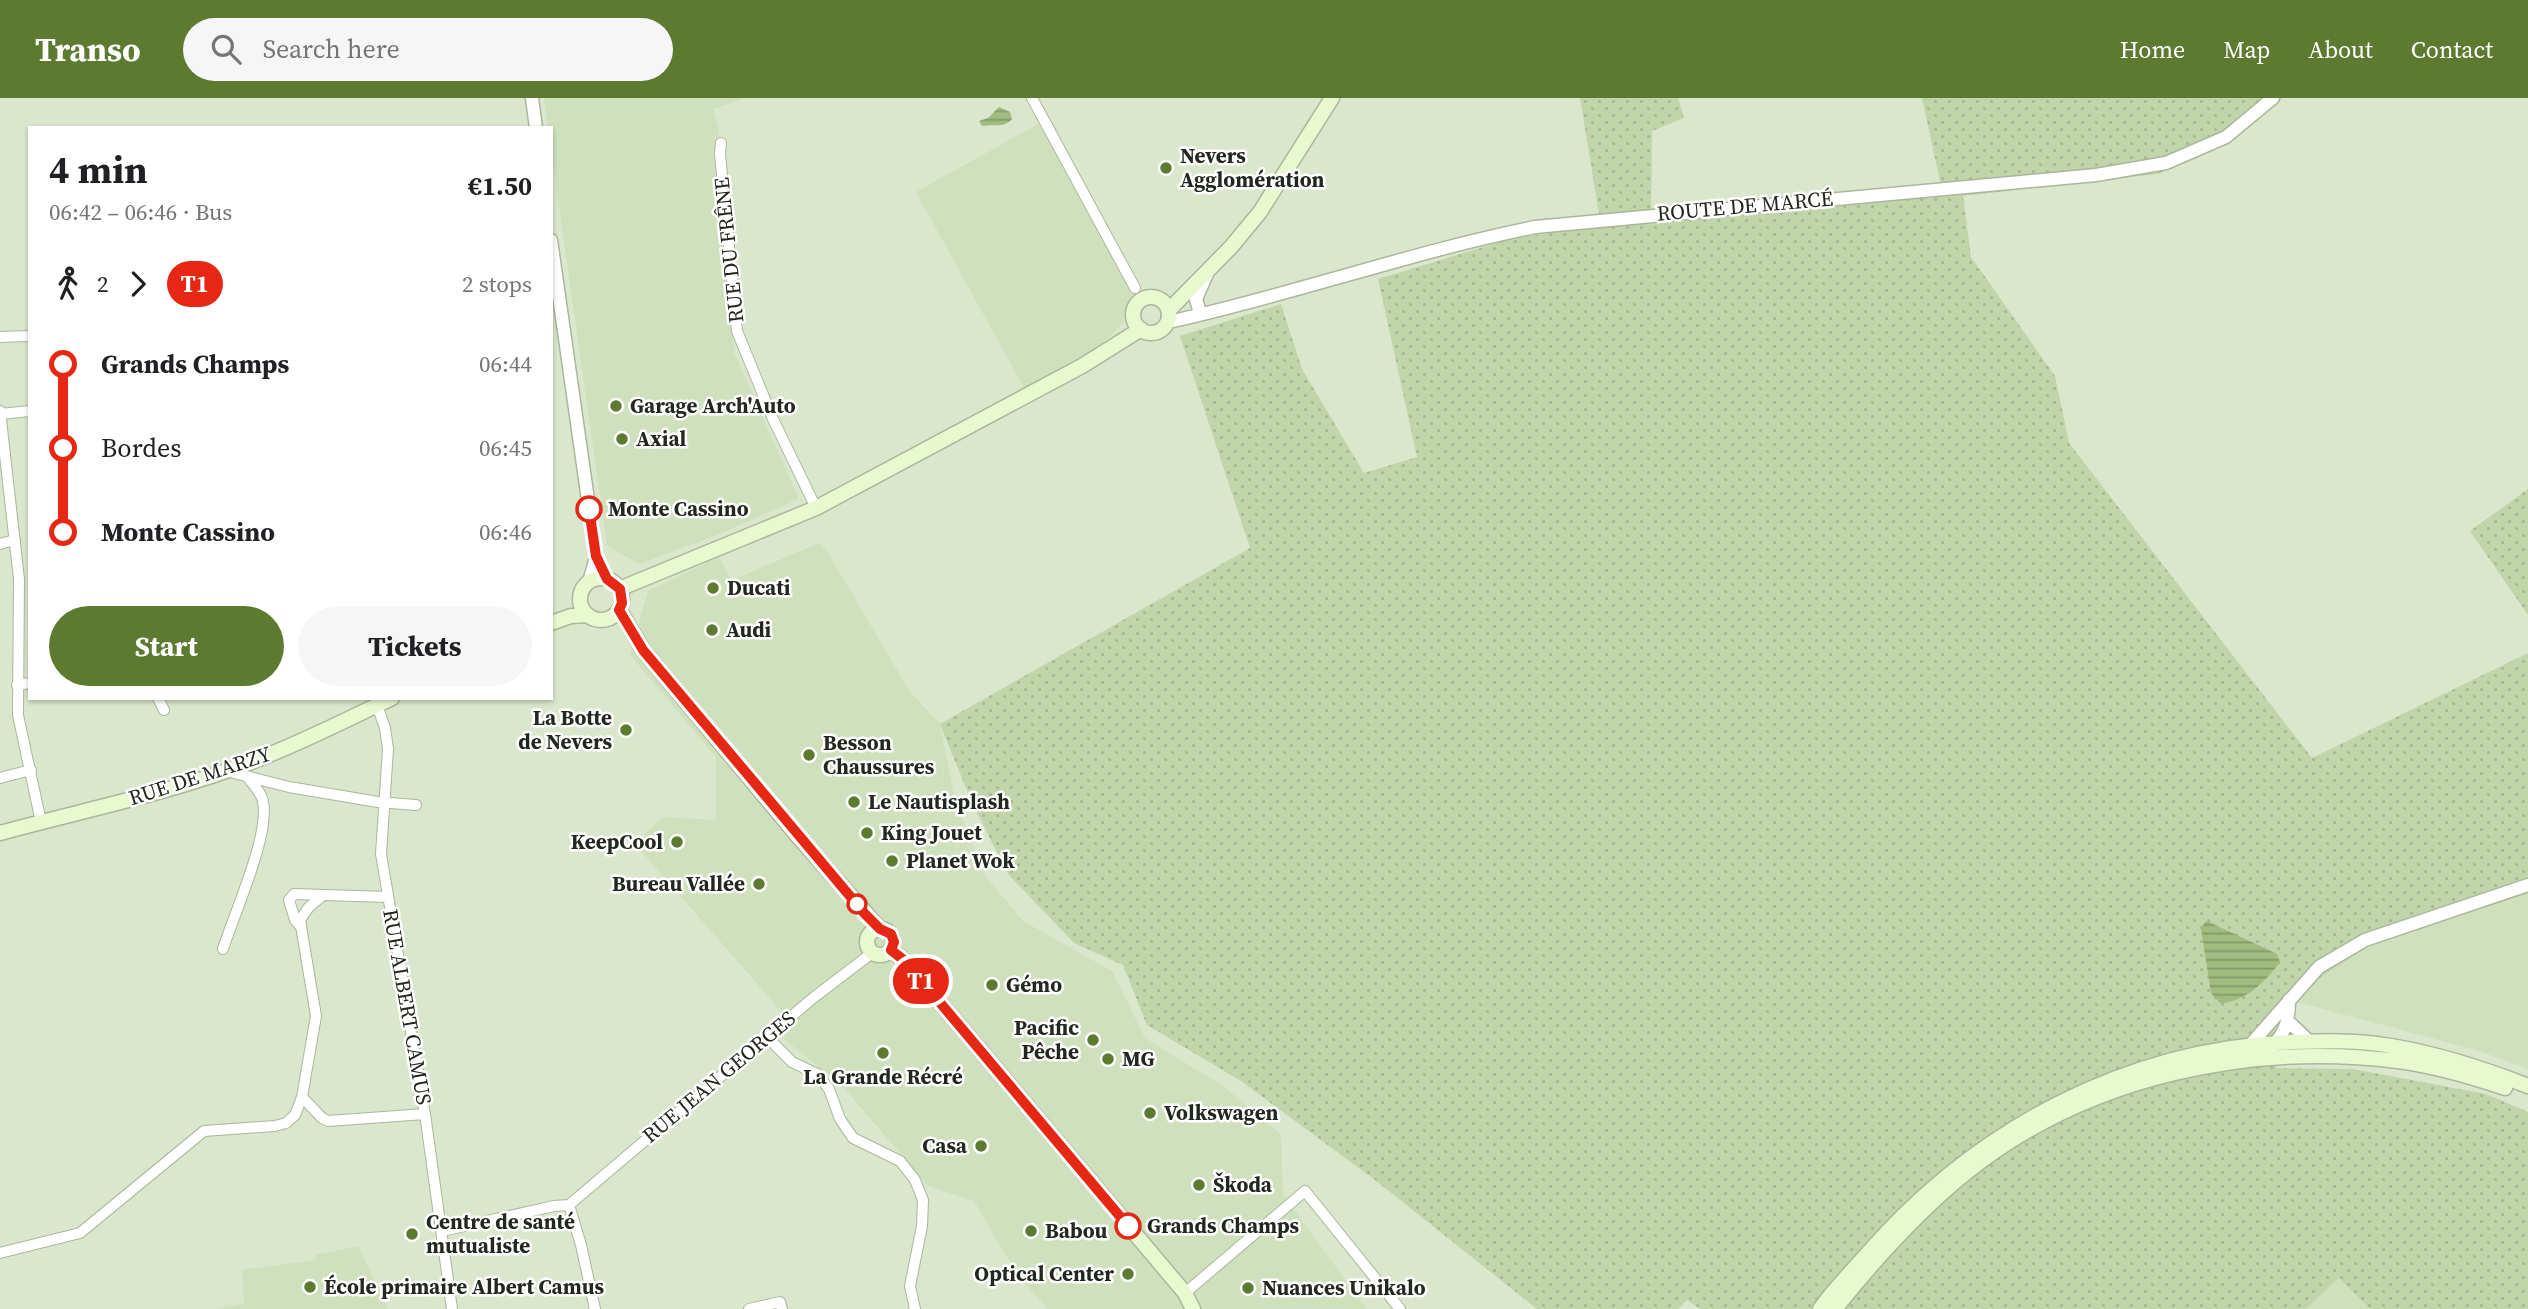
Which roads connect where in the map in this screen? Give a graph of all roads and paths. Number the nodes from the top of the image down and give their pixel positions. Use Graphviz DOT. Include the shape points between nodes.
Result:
graph roads {
  1 [pos="532,98"];
  2 [pos="1032,98"];
  3 [pos="1332,98"];
  4 [pos="2273,98"];
  5 [pos="536,126"];
  6 [pos="721,143"];
  7 [pos="553,254"];
  8 [pos="1211,268"];
  9 [pos="1138,307"];
  10 [pos="1167,311"];
  11 [pos="1204,313"];
  12 [pos="28,336"];
  13 [pos="0,338"];
  14 [pos="28,411"];
  15 [pos="0,412"];
  16 [pos="816,508"];
  17 [pos="15,540"];
  18 [pos="0,544"];
  19 [pos="596,556"];
  20 [pos="607,579"];
  21 [pos="589,582"];
  22 [pos="620,589"];
  23 [pos="580,600"];
  24 [pos="619,610"];
  25 [pos="588,615"];
  26 [pos="606,619"];
  27 [pos="556,621"];
  28 [pos="643,650"];
  29 [pos="28,683"];
  30 [pos="17,685"];
  31 [pos="159,700"];
  32 [pos="388,700"];
  33 [pos="377,705"];
  34 [pos="164,710"];
  35 [pos="31,770"];
  36 [pos="225,771"];
  37 [pos="0,778"];
  38 [pos="248,778"];
  39 [pos="269,783"];
  40 [pos="262,796"];
  41 [pos="384,802"];
  42 [pos="416,805"];
  43 [pos="41,822"];
  44 [pos="0,833"];
  45 [pos="2528,885"];
  46 [pos="321,897"];
  47 [pos="388,897"];
  48 [pos="301,928"];
  49 [pos="874,933"];
  50 [pos="223,949"];
  51 [pos="891,950"];
  52 [pos="872,953"];
  53 [pos="2289,1000"];
  54 [pos="2289,1022"];
  55 [pos="2266,1027"];
  56 [pos="767,1037"];
  57 [pos="2308,1041"];
  58 [pos="2277,1043"];
  59 [pos="2251,1044"];
  60 [pos="2294,1056"];
  61 [pos="2175,1072"];
  62 [pos="2528,1086"];
  63 [pos="2528,1095"];
  64 [pos="302,1097"];
  65 [pos="425,1114"];
  66 [pos="569,1205"];
  67 [pos="442,1231"];
  68 [pos="0,1254"];
  69 [pos="1185,1293"];
  70 [pos="452,1309"];
  71 [pos="595,1309"];
  72 [pos="749,1309"];
  73 [pos="782,1309"];
  74 [pos="915,1309"];
  75 [pos="1194,1309"];
  76 [pos="1400,1309"];
  77 [pos="1820,1309"];
  78 [pos="1835,1309"];
  1 -- 5 [label="street"];
  2 -- 9 [label="street"];
  3 -- 8 [label="main road" via="1260,212"];
  4 -- 11 [label="street, ROUTE DE MARCÉ" via="2226,137 2166,163 2096,175 1535,227 1478,238"];
  6 -- 16 [label="street, RUE DU FRÊNE" via="737,331"];
  7 -- 19 [label="street"];
  8 -- 10 [label="main road"];
  8 -- 11 [label="street" via="1196,295"];
  9 -- 10 [label="main road"];
  9 -- 10 [label="main road" via="1156,332"];
  9 -- 16 [label="main road" via="1127,327 1070,373"];
  10 -- 11 [label="street, ROUTE DE MARCÉ"];
  12 -- 13 [label="street"];
  14 -- 15 [label="street"];
  15 -- 17 [label="street"];
  16 -- 22 [label="main road"];
  17 -- 18 [label="street"];
  17 -- 30 [label="street"];
  19 -- 20 [label="street"];
  19 -- 21 [label="street"];
  20 -- 21 [label="main road"];
  20 -- 22 [label="main road"];
  21 -- 23 [label="main road"];
  22 -- 24 [label="main road"];
  23 -- 25 [label="main road"];
  23 -- 27 [label="main road"];
  24 -- 26 [label="main road"];
  24 -- 28 [label="main road"];
  25 -- 26 [label="main road"];
  25 -- 27 [label="main road"];
  26 -- 28 [label="main road"];
  28 -- 49 [label="main road" via="865,914"];
  29 -- 30 [label="street"];
  30 -- 35 [label="street" via="18,715"];
  31 -- 34 [label="street"];
  32 -- 33 [label="main road, RUE DE MARZY"];
  33 -- 36 [label="main road, RUE DE MARZY"];
  33 -- 41 [label="street, RUE ALBERT CAMUS" via="387,749"];
  35 -- 37 [label="street"];
  35 -- 43 [label="street"];
  36 -- 38 [label="street"];
  36 -- 43 [label="main road, RUE DE MARZY"];
  38 -- 39 [label="street"];
  38 -- 40 [label="street"];
  39 -- 40 [label="street"];
  39 -- 41 [label="street"];
  40 -- 50 [label="street" via="264,814 256,852"];
  41 -- 42 [label="street"];
  41 -- 47 [label="street, RUE ALBERT CAMUS" via="381,854"];
  43 -- 44 [label="main road, RUE DE MARZY"];
  45 -- 53 [label="street" via="2365,940 2319,967"];
  46 -- 47 [label="street"];
  46 -- 48 [label="street" via="309,906 300,920"];
  46 -- 48 [label="street" via="293,894 289,900"];
  47 -- 65 [label="street, RUE ALBERT CAMUS"];
  48 -- 64 [label="street" via="316,1016"];
  49 -- 51 [label="main road" via="891,934"];
  49 -- 52 [label="main road" via="867,945"];
  51 -- 52 [label="main road" via="885,955"];
  51 -- 69 [label="main road"];
  52 -- 56 [label="street, RUE JEAN GEORGES"];
  53 -- 54 [label="street"];
  53 -- 55 [label="street"];
  54 -- 57 [label="street"];
  54 -- 58 [label="street"];
  55 -- 58 [label="street"];
  55 -- 59 [label="street"];
  56 -- 66 [label="street, RUE JEAN GEORGES"];
  56 -- 74 [label="street" via="792,1062 817,1074 853,1138 900,1161 915,1180 923,1200 910,1286"];
  57 -- 58 [label="main road"];
  57 -- 62 [label="main road" via="2391,1046 2473,1066"];
  58 -- 59 [label="main road"];
  58 -- 60 [label="street"];
  58 -- 61 [label="street" via="2269,1051 2220,1057"];
  59 -- 77 [label="main road" via="2115,1077 2019,1125 1968,1158 1920,1198"];
  60 -- 61 [label="main road"];
  60 -- 63 [label="main road" via="2397,1061 2438,1068"];
  61 -- 78 [label="main road" via="2081,1104 2027,1131 1969,1170 1902,1230"];
  64 -- 65 [label="street" via="328,1121"];
  64 -- 68 [label="street" via="286,1123 204,1131 80,1233"];
  65 -- 67 [label="street, RUE ALBERT CAMUS"];
  66 -- 67 [label="street"];
  66 -- 71 [label="street"];
  67 -- 70 [label="street, RUE ALBERT CAMUS"];
  69 -- 75 [label="main road"];
  69 -- 76 [label="street" via="1305,1191"];
  72 -- 73 [label="street" via="780,1302"];
}
